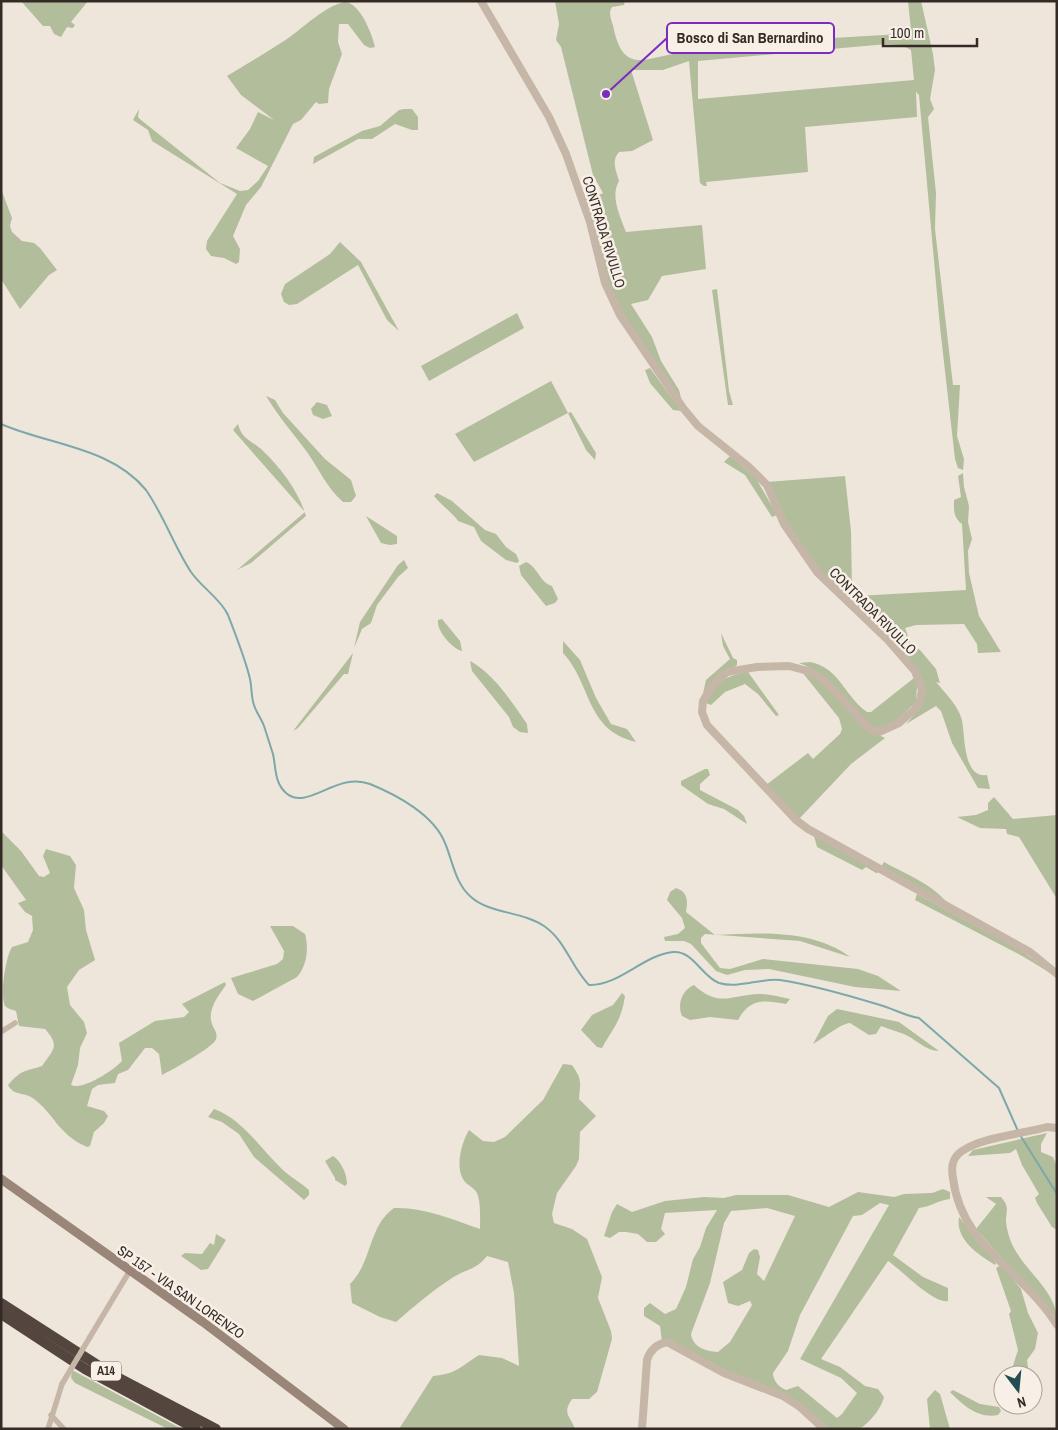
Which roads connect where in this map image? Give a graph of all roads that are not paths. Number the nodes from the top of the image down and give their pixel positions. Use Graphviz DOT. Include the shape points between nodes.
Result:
graph roads {
  1 [pos="480,1"];
  2 [pos="1057,974"];
  3 [pos="15,1023"];
  4 [pos="1,1032"];
  5 [pos="1057,1128"];
  6 [pos="1,1179"];
  7 [pos="129,1272"];
  8 [pos="1,1303"];
  9 [pos="1,1314"];
  10 [pos="1057,1325"];
  11 [pos="51,1415"];
  12 [pos="48,1429"];
  13 [pos="64,1429"];
  14 [pos="196,1429"];
  15 [pos="216,1429"];
  16 [pos="344,1429"];
  17 [pos="642,1429"];
  18 [pos="824,1429"];
  1 -- 2 [label="street, CONTRADA RIVULLO" via="566,154 590,222 605,283 620,315 683,408 698,426 767,485 784,524 817,572 892,644 915,671 922,690 915,709 899,723 879,732 870,729 824,680 808,670 789,666 736,670 718,679 703,700 702,712 707,725 808,829 1030,952"];
  3 -- 4 [label="street"];
  5 -- 10 [label="street" via="972,1145 957,1155 952,1171 962,1214 980,1241 1048,1311"];
  6 -- 7 [label="main road, SP 157 - VIA SAN LORENZO"];
  7 -- 11 [label="street, bridge" via="62,1384"];
  7 -- 16 [label="main road, SP 157 - VIA SAN LORENZO" via="203,1322"];
  8 -- 15 [label="highway, A14" via="113,1375"];
  9 -- 14 [label="highway, A14" via="93,1374"];
  11 -- 12 [label="street"];
  11 -- 13 [label="street"];
  17 -- 18 [label="street" via="647,1360 652,1350 667,1342 724,1373 784,1396"];
}
